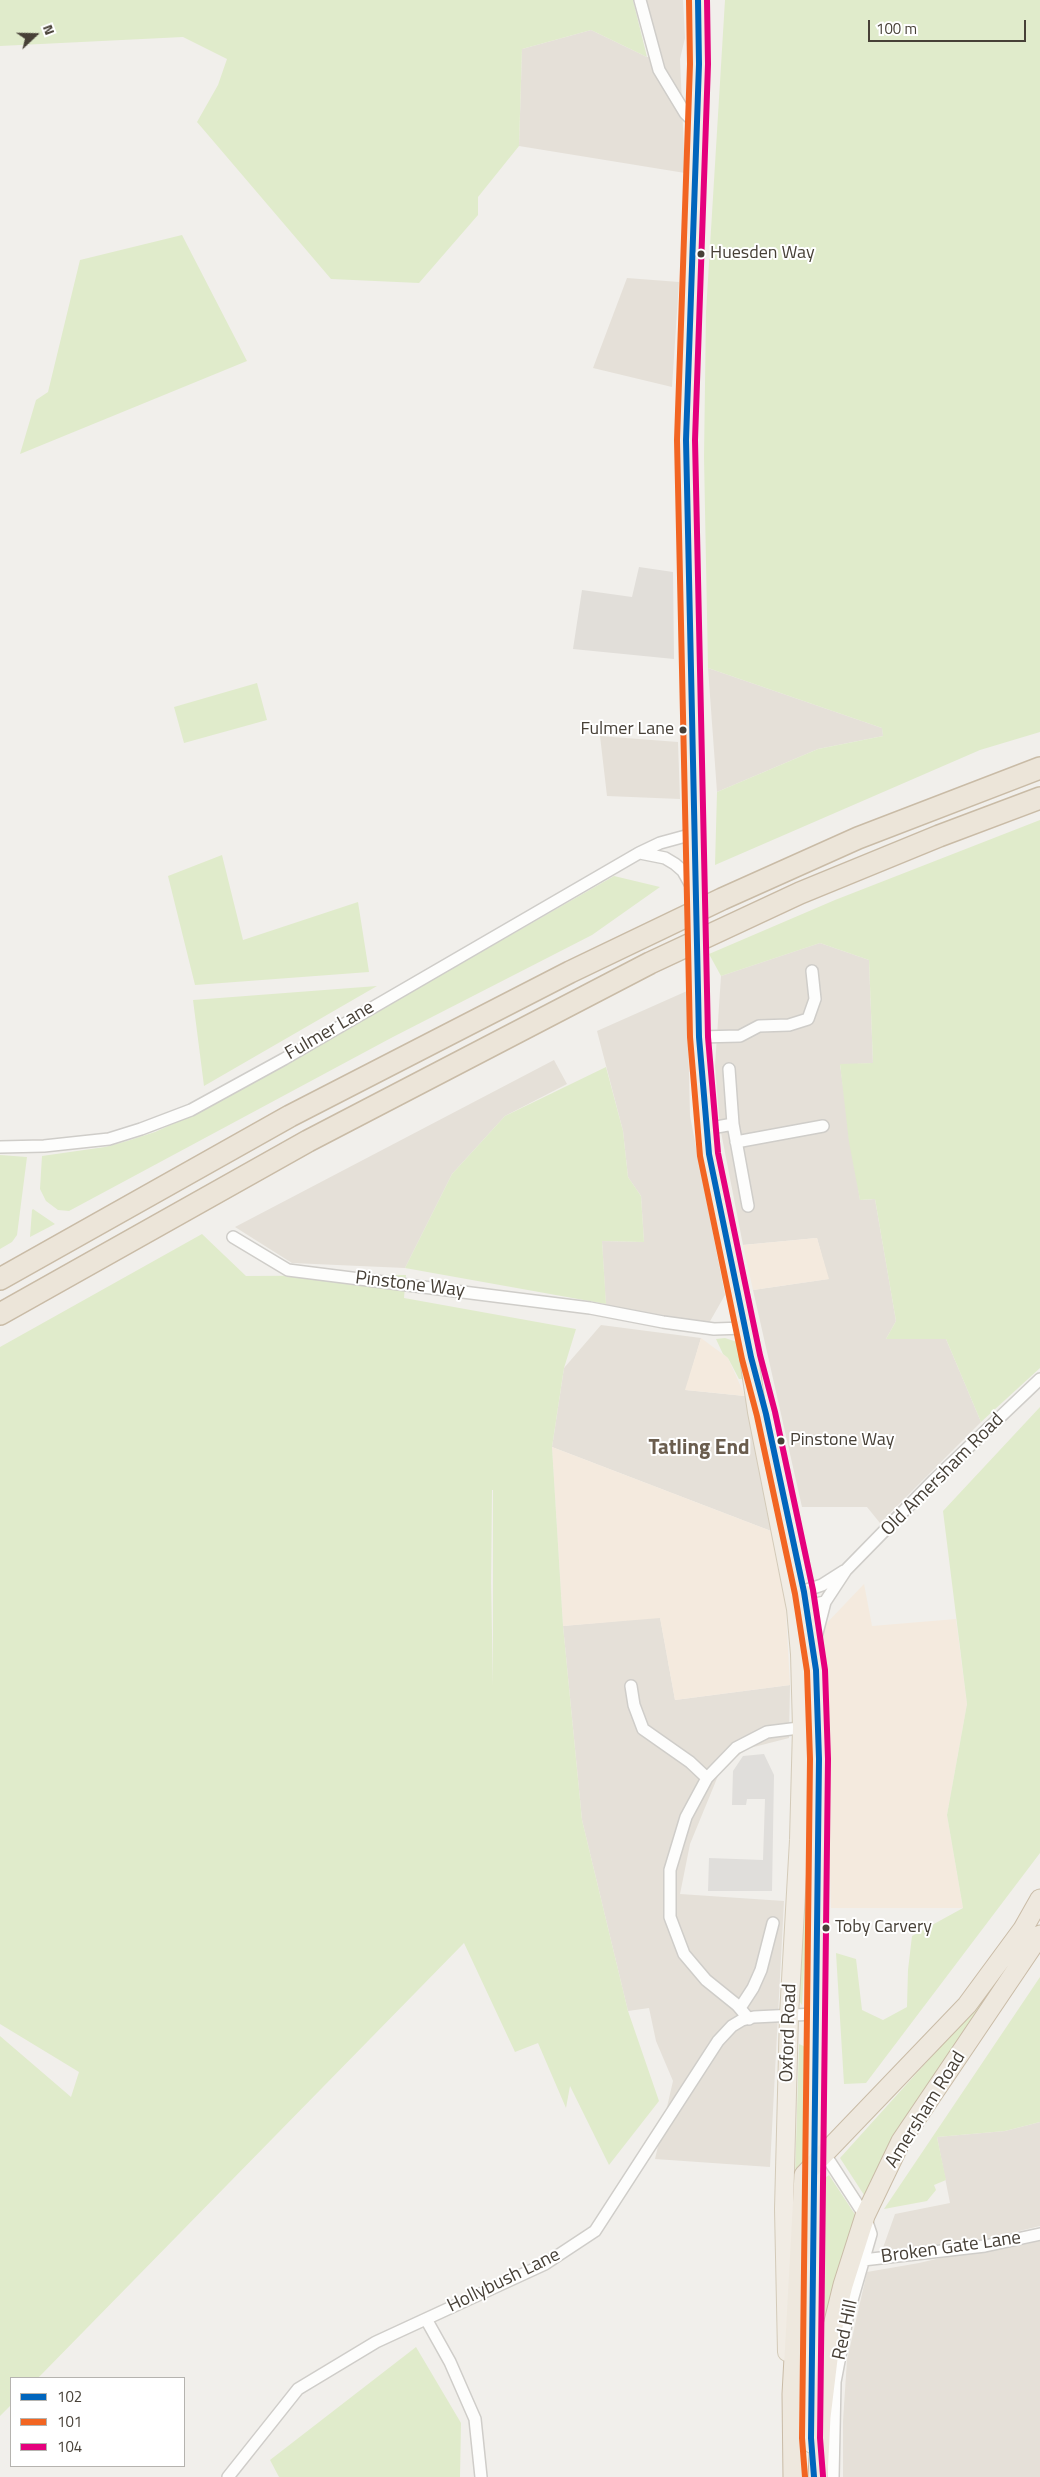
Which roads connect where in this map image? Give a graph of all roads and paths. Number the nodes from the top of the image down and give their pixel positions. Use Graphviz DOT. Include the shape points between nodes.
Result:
graph roads {
  1 [pos="640,0"];
  2 [pos="698,0"];
  3 [pos="697,125"];
  4 [pos="1040,768"];
  5 [pos="1040,798"];
  6 [pos="693,834"];
  7 [pos="639,853"];
  8 [pos="695,893"];
  9 [pos="812,971"];
  10 [pos="699,1037"];
  11 [pos="729,1069"];
  12 [pos="732,1124"];
  13 [pos="823,1126"];
  14 [pos="706,1129"];
  15 [pos="736,1142"];
  16 [pos="0,1147"];
  17 [pos="748,1206"];
  18 [pos="233,1237"];
  19 [pos="0,1279"];
  20 [pos="0,1314"];
  21 [pos="744,1328"];
  22 [pos="1040,1379"];
  23 [pos="846,1570"];
  24 [pos="800,1600"];
  25 [pos="825,1602"];
  26 [pos="813,1647"];
  27 [pos="630,1686"];
  28 [pos="810,1727"];
  29 [pos="707,1778"];
  30 [pos="818,1832"];
  31 [pos="799,1840"];
  32 [pos="1040,1898"];
  33 [pos="773,1924"];
  34 [pos="1040,1935"];
  35 [pos="740,2008"];
  36 [pos="816,2014"];
  37 [pos="789,2015"];
  38 [pos="748,2019"];
  39 [pos="817,2160"];
  40 [pos="865,2216"];
  41 [pos="1040,2234"];
  42 [pos="862,2260"];
  43 [pos="426,2319"];
  44 [pos="792,2394"];
  45 [pos="228,2477"];
  46 [pos="481,2477"];
  47 [pos="793,2477"];
  48 [pos="814,2477"];
  49 [pos="818,2477"];
  50 [pos="834,2477"];
  1 -- 3 [label="street" via="659,70 685,113"];
  2 -- 3 [label="main road, Oxford Road"];
  3 -- 6 [label="main road, Oxford Road" via="686,440"];
  4 -- 19 [label="highway" via="850,842 722,898 570,972 290,1116"];
  5 -- 20 [label="highway" via="800,893 650,962 300,1145"];
  6 -- 7 [label="street, Fulmer Lane"];
  6 -- 8 [label="main road, Oxford Road"];
  7 -- 8 [label="street" via="665,858 675,864 683,871"];
  7 -- 16 [label="street, Fulmer Lane" via="191,1110 142,1130 109,1139"];
  8 -- 10 [label="main road, Oxford Road, bridge"];
  9 -- 10 [label="street" via="815,999 808,1019 759,1026 740,1036"];
  10 -- 14 [label="main road, Oxford Road"];
  11 -- 12 [label="street"];
  12 -- 14 [label="street"];
  12 -- 15 [label="street"];
  13 -- 15 [label="street"];
  14 -- 21 [label="main road, Oxford Road"];
  15 -- 17 [label="street"];
  18 -- 21 [label="street, Pinstone Way" via="288,1270 590,1308 714,1329"];
  21 -- 24 [label="main road, Oxford Road" via="758,1412"];
  22 -- 23 [label="street, Old Amersham Road"];
  23 -- 24 [label="street, Old Amersham Road"];
  23 -- 25 [label="street, Old Amersham Road"];
  24 -- 25 [label="street"];
  24 -- 26 [label="main road"];
  24 -- 28 [label="main road, Oxford Road"];
  25 -- 26 [label="street, Old Amersham Road"];
  26 -- 28 [label="main road"];
  27 -- 29 [label="street" via="642,1729 690,1762"];
  28 -- 29 [label="street" via="767,1732 736,1748"];
  28 -- 30 [label="main road"];
  28 -- 31 [label="main road, Oxford Road"];
  29 -- 35 [label="street" via="686,1817 670,1870 670,1917 684,1954 706,1980"];
  30 -- 31 [label="main road"];
  30 -- 36 [label="main road"];
  31 -- 37 [label="main road, Oxford Road"];
  32 -- 39 [label="highway" via="1023,1929 967,2004"];
  33 -- 35 [label="street" via="761,1970"];
  34 -- 40 [label="highway, Amersham Road" via="901,2141"];
  35 -- 38 [label="street"];
  36 -- 37 [label="street, Hollybush Lane"];
  36 -- 39 [label="main road"];
  37 -- 38 [label="street, Hollybush Lane"];
  37 -- 44 [label="main road, Oxford Road" via="784,2209 786,2347"];
  38 -- 43 [label="street, Hollybush Lane" via="732,2026 718,2041 595,2231 545,2264"];
  39 -- 40 [label="street" via="830,2162"];
  39 -- 44 [label="highway" via="802,2181"];
  39 -- 48 [label="main road" via="811,2428"];
  40 -- 42 [label="street, Red Hill" via="871,2234"];
  40 -- 49 [label="highway, Amersham Road" via="831,2334"];
  41 -- 42 [label="street, Broken Gate Lane" via="985,2246"];
  42 -- 50 [label="street, Red Hill" via="835,2382"];
  43 -- 45 [label="street, Hollybush Lane" via="376,2342 298,2389"];
  43 -- 46 [label="street" via="450,2362 474,2419"];
  44 -- 47 [label="highway"];
}
